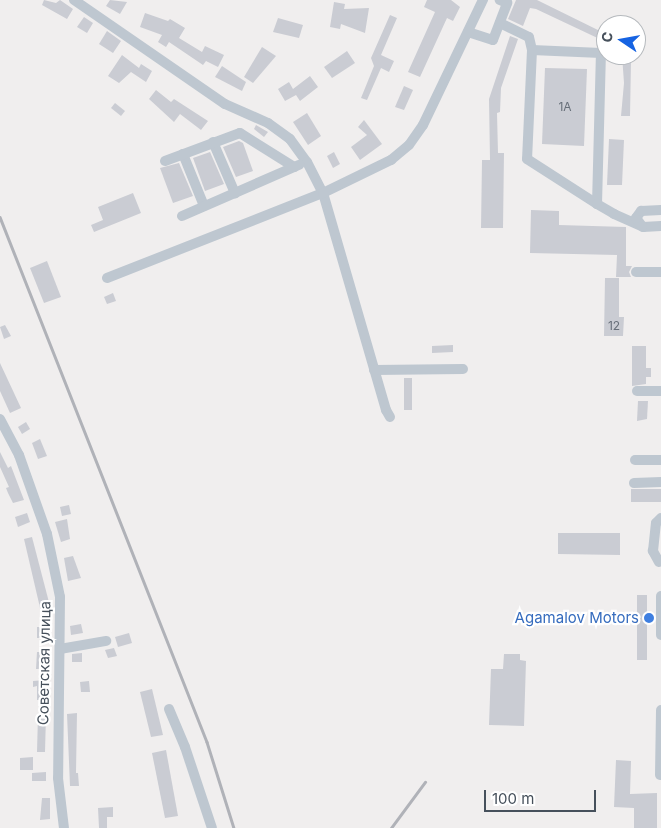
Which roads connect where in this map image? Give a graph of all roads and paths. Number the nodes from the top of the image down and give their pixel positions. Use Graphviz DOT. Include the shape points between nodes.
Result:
graph roads {
  1 [pos="74,0"];
  2 [pos="483,0"];
  3 [pos="500,0"];
  4 [pos="500,23"];
  5 [pos="468,32"];
  6 [pos="532,50"];
  7 [pos="213,142"];
  8 [pos="183,154"];
  9 [pos="165,161"];
  10 [pos="307,162"];
  11 [pos="294,167"];
  12 [pos="234,193"];
  13 [pos="323,193"];
  14 [pos="597,204"];
  15 [pos="204,206"];
  16 [pos="661,210"];
  17 [pos="182,216"];
  18 [pos="661,226"];
  19 [pos="643,227"];
  20 [pos="636,272"];
  21 [pos="661,272"];
  22 [pos="107,278"];
  23 [pos="463,369"];
  24 [pos="374,370"];
  25 [pos="637,391"];
  26 [pos="661,391"];
  27 [pos="390,417"];
  28 [pos="0,419"];
  29 [pos="636,460"];
  30 [pos="661,460"];
  31 [pos="661,482"];
  32 [pos="634,483"];
  33 [pos="661,518"];
  34 [pos="659,562"];
  35 [pos="661,596"];
  36 [pos="661,635"];
  37 [pos="106,641"];
  38 [pos="60,649"];
  39 [pos="168,709"];
  40 [pos="661,710"];
  41 [pos="660,775"];
  42 [pos="64,828"];
  43 [pos="212,828"];
  1 -- 10 [label="street" via="225,104 268,122 290,139"];
  2 -- 5 [label="street"];
  3 -- 4 [label="street" via="507,3"];
  4 -- 5 [label="street" via="493,40"];
  4 -- 6 [label="street" via="529,37"];
  5 -- 13 [label="street" via="423,126 409,145 373,172"];
  6 -- 14 [label="street" via="526,159"];
  6 -- 14 [label="street" via="601,53"];
  7 -- 8 [label="street"];
  7 -- 11 [label="street" via="240,133"];
  7 -- 12 [label="street"];
  8 -- 9 [label="street"];
  8 -- 15 [label="street"];
  10 -- 11 [label="street"];
  10 -- 13 [label="street"];
  11 -- 12 [label="street"];
  12 -- 15 [label="street"];
  13 -- 22 [label="street"];
  13 -- 24 [label="street"];
  14 -- 19 [label="street"];
  15 -- 17 [label="street"];
  16 -- 19 [label="street" via="641,211 636,218"];
  18 -- 19 [label="street"];
  20 -- 21 [label="street"];
  23 -- 24 [label="street"];
  24 -- 27 [label="street"];
  25 -- 26 [label="street"];
  28 -- 38 [label="street, Советская улица" via="19,454 47,534 60,597"];
  29 -- 30 [label="street"];
  31 -- 32 [label="street"];
  33 -- 34 [label="street" via="656,523 653,551"];
  35 -- 36 [label="street"];
  37 -- 38 [label="street"];
  38 -- 42 [label="street, Советская улица" via="58,778"];
  39 -- 43 [label="street" via="185,747"];
  40 -- 41 [label="street"];
}
